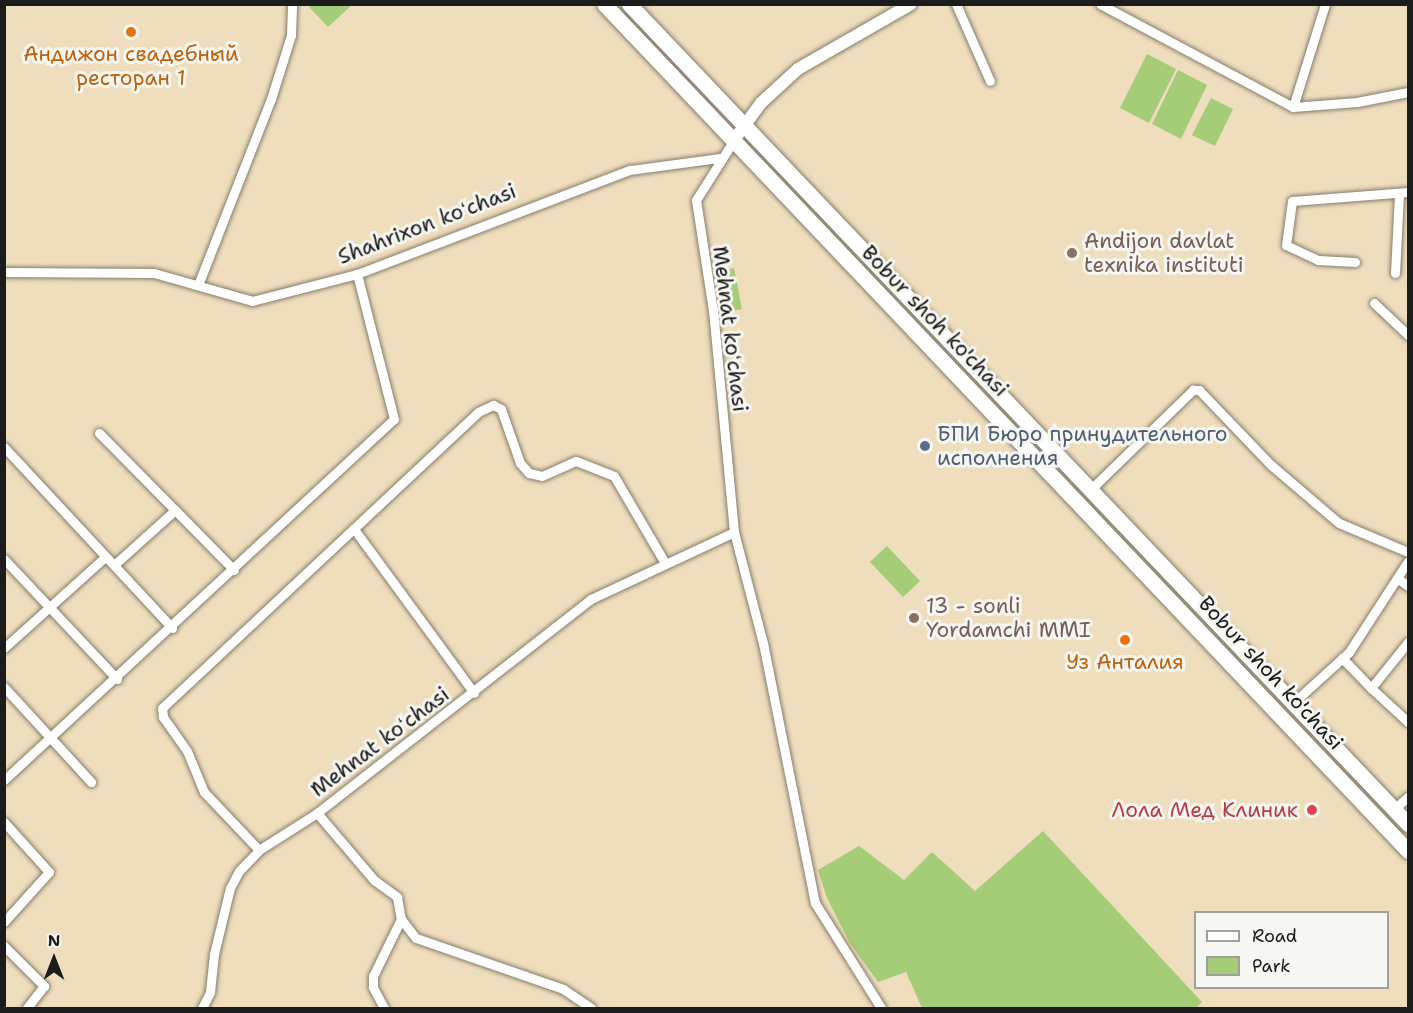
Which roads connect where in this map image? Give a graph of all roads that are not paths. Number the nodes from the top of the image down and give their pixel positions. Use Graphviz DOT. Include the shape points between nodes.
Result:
graph roads {
  1 [pos="292,4"];
  2 [pos="604,4"];
  3 [pos="629,4"];
  4 [pos="911,4"];
  5 [pos="956,4"];
  6 [pos="1100,4"];
  7 [pos="1325,4"];
  8 [pos="990,81"];
  9 [pos="1408,92"];
  10 [pos="1293,107"];
  11 [pos="745,127"];
  12 [pos="734,140"];
  13 [pos="719,158"];
  14 [pos="1404,192"];
  15 [pos="1355,262"];
  16 [pos="4,272"];
  17 [pos="1395,273"];
  18 [pos="357,274"];
  19 [pos="198,285"];
  20 [pos="1374,303"];
  21 [pos="1408,335"];
  22 [pos="99,433"];
  23 [pos="4,447"];
  24 [pos="1090,490"];
  25 [pos="175,510"];
  26 [pos="354,529"];
  27 [pos="734,532"];
  28 [pos="1408,552"];
  29 [pos="105,556"];
  30 [pos="4,559"];
  31 [pos="1408,561"];
  32 [pos="665,562"];
  33 [pos="114,565"];
  34 [pos="234,570"];
  35 [pos="1397,578"];
  36 [pos="1408,586"];
  37 [pos="50,607"];
  38 [pos="172,628"];
  39 [pos="1408,642"];
  40 [pos="4,648"];
  41 [pos="1342,658"];
  42 [pos="117,679"];
  43 [pos="4,687"];
  44 [pos="1371,688"];
  45 [pos="474,693"];
  46 [pos="1293,704"];
  47 [pos="1408,722"];
  48 [pos="49,739"];
  49 [pos="4,780"];
  50 [pos="91,782"];
  51 [pos="1408,797"];
  52 [pos="1394,809"];
  53 [pos="317,813"];
  54 [pos="4,822"];
  55 [pos="1408,824"];
  56 [pos="259,850"];
  57 [pos="1408,851"];
  58 [pos="401,919"];
  59 [pos="4,922"];
  60 [pos="4,946"];
  61 [pos="27,1008"];
  62 [pos="202,1008"];
  63 [pos="384,1008"];
  64 [pos="591,1008"];
  65 [pos="881,1008"];
  1 -- 19 [label="street" via="291,35 271,99"];
  2 -- 12 [label="main road, Bobur shoh ko'chasi"];
  3 -- 11 [label="main road, Bobur shoh ko'chasi"];
  4 -- 11 [label="street" via="801,67 777,86"];
  5 -- 8 [label="street"];
  6 -- 10 [label="street"];
  7 -- 10 [label="street"];
  9 -- 10 [label="street" via="1357,102"];
  11 -- 12 [label="street"];
  11 -- 24 [label="main road, Bobur shoh ko'chasi"];
  12 -- 13 [label="street, Mehnat koʻchasi"];
  12 -- 57 [label="main road, Bobur shoh ko'chasi"];
  13 -- 18 [label="street, Shahrixon koʻchasi" via="630,170"];
  13 -- 27 [label="street, Mehnat koʻchasi" via="696,207 713,311"];
  14 -- 15 [label="street" via="1292,201 1286,245 1318,260"];
  14 -- 17 [label="street"];
  16 -- 19 [label="street, Shahrixon koʻchasi" via="154,273"];
  18 -- 19 [label="street, Shahrixon koʻchasi" via="252,301"];
  18 -- 34 [label="street" via="394,419"];
  20 -- 21 [label="street"];
  22 -- 25 [label="street"];
  23 -- 29 [label="street"];
  24 -- 28 [label="street" via="1193,390 1200,390 1271,465 1339,523"];
  24 -- 46 [label="main road, Bobur shoh ko'chasi"];
  25 -- 33 [label="street"];
  25 -- 34 [label="street"];
  26 -- 32 [label="street" via="478,412 493,405 506,416 520,463 529,473 542,476 576,461 614,476"];
  26 -- 45 [label="street"];
  26 -- 56 [label="street" via="162,708 163,717 187,751 204,792"];
  27 -- 32 [label="street, Mehnat koʻchasi"];
  27 -- 65 [label="street, Mehnat koʻchasi" via="763,643 814,903"];
  29 -- 33 [label="street"];
  29 -- 37 [label="street"];
  30 -- 37 [label="street"];
  31 -- 35 [label="street"];
  32 -- 45 [label="street, Mehnat koʻchasi" via="591,599"];
  33 -- 38 [label="street"];
  34 -- 38 [label="street"];
  35 -- 36 [label="street"];
  35 -- 41 [label="street"];
  37 -- 40 [label="street"];
  37 -- 42 [label="street"];
  38 -- 42 [label="street"];
  39 -- 44 [label="street"];
  41 -- 44 [label="street"];
  41 -- 46 [label="street"];
  42 -- 48 [label="street"];
  43 -- 48 [label="street"];
  44 -- 47 [label="street"];
  45 -- 53 [label="street, Mehnat koʻchasi"];
  46 -- 52 [label="main road, Bobur shoh ko'chasi"];
  48 -- 49 [label="street"];
  48 -- 50 [label="street"];
  51 -- 52 [label="street"];
  52 -- 55 [label="main road, Bobur shoh ko'chasi"];
  53 -- 56 [label="street"];
  53 -- 58 [label="street, Mehnat koʻchasi" via="374,880 397,897"];
  54 -- 59 [label="street" via="49,872"];
  56 -- 62 [label="street" via="238,870 230,888 210,992"];
  58 -- 63 [label="street" via="373,976 373,987"];
  58 -- 64 [label="street, Mehnat koʻchasi" via="416,938 563,989"];
  60 -- 61 [label="street" via="44,986"];
}
